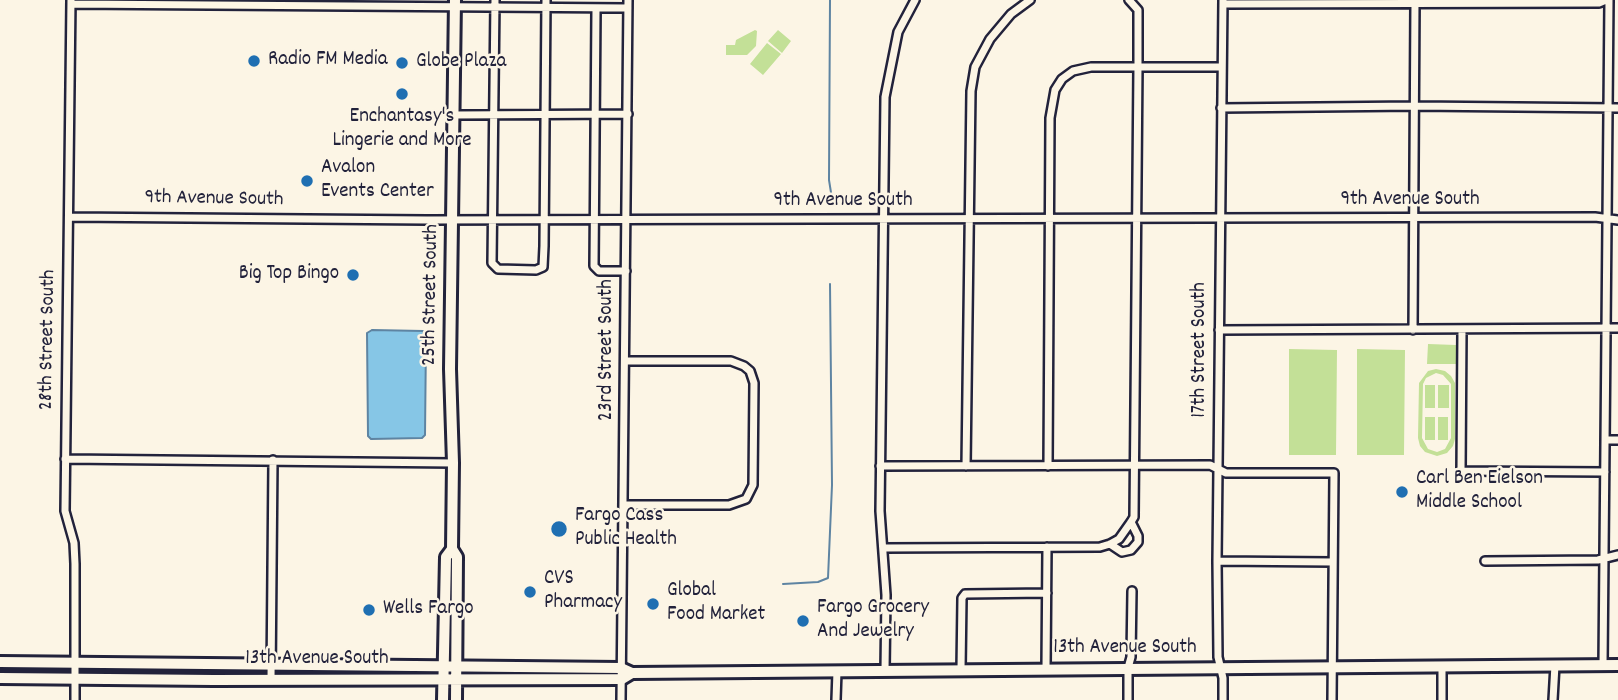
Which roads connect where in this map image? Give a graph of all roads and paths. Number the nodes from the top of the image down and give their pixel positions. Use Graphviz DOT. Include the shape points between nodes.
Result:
graph roads {
  1 [pos="915,0"];
  2 [pos="1030,0"];
  3 [pos="1129,0"];
  4 [pos="1141,0"];
  5 [pos="1607,0"];
  6 [pos="71,2"];
  7 [pos="1223,2"];
  8 [pos="1415,2"];
  9 [pos="455,4"];
  10 [pos="495,4"];
  11 [pos="546,4"];
  12 [pos="628,4"];
  13 [pos="596,9"];
  14 [pos="1138,10"];
  15 [pos="1138,66"];
  16 [pos="1222,67"];
  17 [pos="1415,106"];
  18 [pos="1609,107"];
  19 [pos="1222,108"];
  20 [pos="1618,108"];
  21 [pos="545,114"];
  22 [pos="595,114"];
  23 [pos="628,114"];
  24 [pos="455,115"];
  25 [pos="493,115"];
  26 [pos="69,217"];
  27 [pos="1219,218"];
  28 [pos="594,219"];
  29 [pos="627,219"];
  30 [pos="969,219"];
  31 [pos="1050,219"];
  32 [pos="1137,219"];
  33 [pos="1413,219"];
  34 [pos="1607,219"];
  35 [pos="453,220"];
  36 [pos="493,220"];
  37 [pos="544,220"];
  38 [pos="883,220"];
  39 [pos="1618,220"];
  40 [pos="626,271"];
  41 [pos="1605,328"];
  42 [pos="1618,328"];
  43 [pos="1219,330"];
  44 [pos="1413,330"];
  45 [pos="1462,330"];
  46 [pos="625,361"];
  47 [pos="1605,440"];
  48 [pos="1618,440"];
  49 [pos="65,459"];
  50 [pos="273,460"];
  51 [pos="453,463"];
  52 [pos="1134,465"];
  53 [pos="880,466"];
  54 [pos="966,466"];
  55 [pos="1048,466"];
  56 [pos="1218,469"];
  57 [pos="1605,472"];
  58 [pos="628,505"];
  59 [pos="1132,522"];
  60 [pos="1110,544"];
  61 [pos="1047,547"];
  62 [pos="884,548"];
  63 [pos="452,549"];
  64 [pos="1618,555"];
  65 [pos="1604,558"];
  66 [pos="1485,561"];
  67 [pos="1217,562"];
  68 [pos="1333,562"];
  69 [pos="1132,591"];
  70 [pos="1047,593"];
  71 [pos="0,662"];
  72 [pos="76,663"];
  73 [pos="271,665"];
  74 [pos="1555,665"];
  75 [pos="1603,665"];
  76 [pos="1618,665"];
  77 [pos="444,667"];
  78 [pos="456,667"];
  79 [pos="1442,667"];
  80 [pos="1046,668"];
  81 [pos="1128,668"];
  82 [pos="1220,668"];
  83 [pos="1332,668"];
  84 [pos="961,669"];
  85 [pos="885,670"];
  86 [pos="837,671"];
  87 [pos="625,673"];
  88 [pos="0,678"];
  89 [pos="76,679"];
  90 [pos="271,679"];
  91 [pos="456,679"];
  92 [pos="444,680"];
  93 [pos="75,700"];
  94 [pos="443,700"];
  95 [pos="456,700"];
  96 [pos="621,700"];
  97 [pos="836,700"];
  98 [pos="1128,700"];
  99 [pos="1223,700"];
  100 [pos="1332,700"];
  101 [pos="1442,700"];
  102 [pos="1553,700"];
  1 -- 38 [label="street" via="898,32 885,97"];
  2 -- 30 [label="street" via="990,39 975,67"];
  3 -- 14 [label="street"];
  4 -- 14 [label="street"];
  5 -- 8 [label="street"];
  5 -- 18 [label="street"];
  6 -- 9 [label="street"];
  6 -- 26 [label="street, 28th Street South"];
  7 -- 8 [label="street"];
  7 -- 16 [label="street, 17th Street South"];
  8 -- 17 [label="street"];
  9 -- 10 [label="street"];
  9 -- 24 [label="main road, 25th Street South"];
  10 -- 11 [label="street"];
  10 -- 25 [label="street"];
  11 -- 13 [label="street"];
  11 -- 21 [label="street"];
  12 -- 13 [label="street"];
  12 -- 23 [label="street, 23rd Street South"];
  13 -- 22 [label="street"];
  14 -- 15 [label="street"];
  15 -- 16 [label="street"];
  15 -- 31 [label="street" via="1073,71 1055,90"];
  15 -- 32 [label="street"];
  16 -- 19 [label="street, 17th Street South"];
  17 -- 18 [label="street"];
  17 -- 19 [label="street"];
  17 -- 33 [label="street"];
  18 -- 20 [label="street"];
  18 -- 34 [label="street"];
  19 -- 27 [label="street, 17th Street South"];
  21 -- 22 [label="street"];
  21 -- 25 [label="street"];
  21 -- 37 [label="street"];
  22 -- 23 [label="street"];
  22 -- 28 [label="street"];
  23 -- 29 [label="street, 23rd Street South"];
  24 -- 25 [label="street"];
  24 -- 35 [label="main road, 25th Street South"];
  25 -- 36 [label="street"];
  26 -- 35 [label="street, 9th Avenue South"];
  26 -- 49 [label="street, 28th Street South"];
  27 -- 32 [label="street, 9th Avenue South"];
  27 -- 33 [label="street, 9th Avenue South"];
  27 -- 43 [label="street, 17th Street South"];
  28 -- 29 [label="street, 9th Avenue South"];
  28 -- 37 [label="street, 9th Avenue South"];
  28 -- 40 [label="street" via="594,265 599,271"];
  29 -- 38 [label="street, 9th Avenue South"];
  29 -- 40 [label="street, 23rd Street South"];
  30 -- 31 [label="street, 9th Avenue South"];
  30 -- 38 [label="street, 9th Avenue South"];
  30 -- 54 [label="street"];
  31 -- 32 [label="street, 9th Avenue South"];
  31 -- 55 [label="street"];
  32 -- 52 [label="street"];
  33 -- 34 [label="street, 9th Avenue South"];
  33 -- 44 [label="street"];
  34 -- 39 [label="street, 9th Avenue South"];
  34 -- 41 [label="street"];
  35 -- 36 [label="street, 9th Avenue South"];
  35 -- 51 [label="main road, 25th Street South"];
  36 -- 37 [label="street, 9th Avenue South"];
  36 -- 37 [label="street" via="495,268 536,270 543,267"];
  38 -- 53 [label="street"];
  40 -- 46 [label="street, 23rd Street South"];
  41 -- 42 [label="street"];
  41 -- 45 [label="street"];
  41 -- 47 [label="street"];
  43 -- 44 [label="street"];
  43 -- 56 [label="street, 17th Street South"];
  44 -- 45 [label="street"];
  45 -- 57 [label="street" via="1461,471"];
  46 -- 58 [label="street, 23rd Street South"];
  46 -- 58 [label="street" via="739,363 753,377 754,410 753,485 742,502"];
  47 -- 48 [label="street"];
  47 -- 57 [label="street"];
  49 -- 50 [label="street"];
  49 -- 72 [label="street, 28th Street South" via="65,511 74,543"];
  50 -- 51 [label="street"];
  50 -- 73 [label="street"];
  51 -- 63 [label="main road, 25th Street South"];
  52 -- 55 [label="street"];
  52 -- 56 [label="street" via="1210,465"];
  52 -- 59 [label="street"];
  53 -- 54 [label="street"];
  53 -- 62 [label="street"];
  54 -- 55 [label="street"];
  56 -- 67 [label="street, 17th Street South"];
  56 -- 68 [label="street" via="1226,473 1334,472"];
  57 -- 65 [label="street"];
  58 -- 87 [label="street, 23rd Street South"];
  59 -- 60 [label="street"];
  59 -- 60 [label="street" via="1138,536 1132,550 1122,552"];
  60 -- 61 [label="street"];
  61 -- 62 [label="street"];
  61 -- 70 [label="street"];
  62 -- 85 [label="street"];
  63 -- 77 [label="main road, 25th Street South" via="446,557"];
  63 -- 78 [label="main road, 25th Street South" via="457,557"];
  64 -- 65 [label="street"];
  65 -- 66 [label="street"];
  65 -- 75 [label="street"];
  67 -- 68 [label="street"];
  67 -- 82 [label="street, 17th Street South"];
  68 -- 83 [label="street"];
  69 -- 81 [label="street"];
  70 -- 80 [label="street"];
  70 -- 84 [label="street" via="965,594"];
  71 -- 72 [label="main road, 13th Avenue South"];
  72 -- 73 [label="main road, 13th Avenue South"];
  72 -- 89 [label="street, 28th Street South"];
  73 -- 77 [label="main road, 13th Avenue South"];
  73 -- 90 [label="street"];
  74 -- 75 [label="main road, 13th Avenue South"];
  74 -- 79 [label="main road, 13th Avenue South"];
  74 -- 102 [label="street"];
  75 -- 76 [label="main road, 13th Avenue South"];
  77 -- 78 [label="main road, 13th Avenue South"];
  77 -- 92 [label="main road, 25th Street South"];
  78 -- 87 [label="main road, 13th Avenue South"];
  78 -- 91 [label="main road, 25th Street South"];
  79 -- 83 [label="main road, 13th Avenue South"];
  79 -- 101 [label="street"];
  80 -- 81 [label="main road, 13th Avenue South"];
  80 -- 84 [label="main road, 13th Avenue South"];
  81 -- 82 [label="main road, 13th Avenue South"];
  81 -- 98 [label="street"];
  82 -- 83 [label="main road, 13th Avenue South"];
  82 -- 99 [label="street, 17th Street South"];
  83 -- 100 [label="street"];
  84 -- 85 [label="main road, 13th Avenue South"];
  85 -- 86 [label="main road, 13th Avenue South"];
  86 -- 87 [label="main road, 13th Avenue South"];
  86 -- 97 [label="street"];
  87 -- 91 [label="main road, 13th Avenue South"];
  87 -- 96 [label="street, 23rd Street South"];
  88 -- 89 [label="main road, 13th Avenue South"];
  89 -- 90 [label="main road, 13th Avenue South"];
  89 -- 93 [label="street, 28th Street South"];
  90 -- 92 [label="main road, 13th Avenue South"];
  91 -- 92 [label="main road, 13th Avenue South"];
  91 -- 95 [label="main road, 25th Street South"];
  92 -- 94 [label="main road, 25th Street South"];
}
